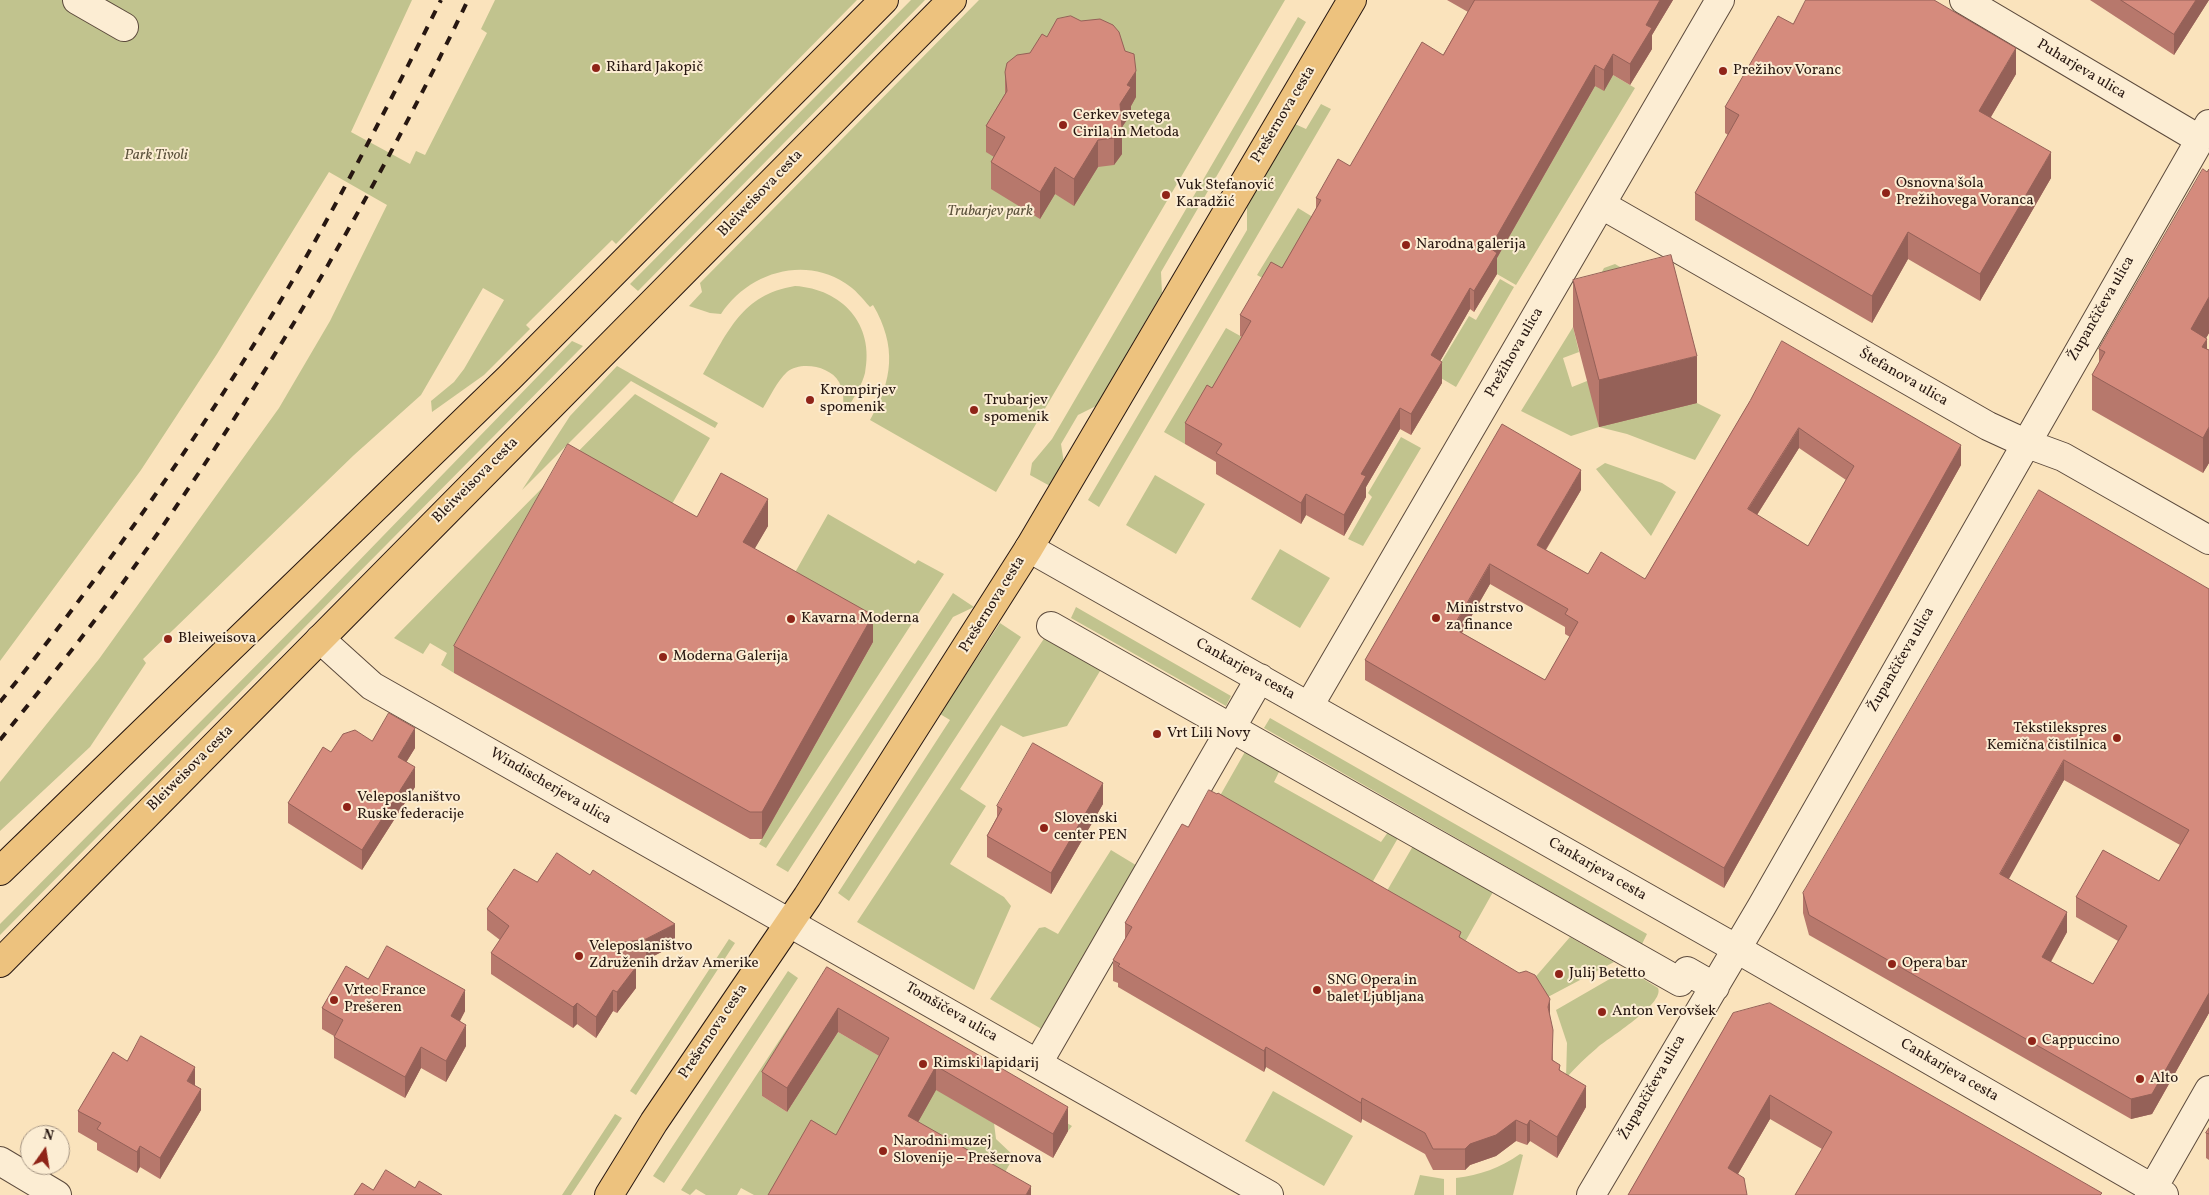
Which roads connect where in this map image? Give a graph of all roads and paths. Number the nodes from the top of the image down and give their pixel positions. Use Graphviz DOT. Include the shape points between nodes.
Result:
graph roads {
  1 [pos="77,0"];
  2 [pos="884,0"];
  3 [pos="952,0"];
  4 [pos="1352,0"];
  5 [pos="1720,0"];
  6 [pos="1964,0"];
  7 [pos="124,27"];
  8 [pos="2201,146"];
  9 [pos="1602,205"];
  10 [pos="2025,444"];
  11 [pos="2209,540"];
  12 [pos="1029,548"];
  13 [pos="1051,626"];
  14 [pos="320,639"];
  15 [pos="1260,678"];
  16 [pos="1309,706"];
  17 [pos="1230,728"];
  18 [pos="0,871"];
  19 [pos="788,922"];
  20 [pos="1737,949"];
  21 [pos="0,963"];
  22 [pos="1715,986"];
  23 [pos="1038,1063"];
  24 [pos="2209,1090"];
  25 [pos="0,1162"];
  26 [pos="2155,1193"];
  27 [pos="57,1195"];
  28 [pos="609,1195"];
  29 [pos="1269,1195"];
  30 [pos="1591,1195"];
  1 -- 7 [label="street"];
  2 -- 18 [label="main road" via="556,331"];
  3 -- 14 [label="main road, Bleiweisova cesta"];
  4 -- 12 [label="main road, Prešernova cesta"];
  5 -- 9 [label="street, Prežihova ulica"];
  6 -- 8 [label="street, Puharjeva ulica"];
  8 -- 10 [label="street, Župančičeva ulica"];
  9 -- 10 [label="street, Štefanova ulica" via="1988,426"];
  9 -- 16 [label="street, Prežihova ulica"];
  10 -- 11 [label="street, Štefanova ulica" via="2063,457"];
  10 -- 20 [label="street, Župančičeva ulica"];
  12 -- 15 [label="street, Cankarjeva cesta"];
  12 -- 19 [label="main road, Prešernova cesta"];
  13 -- 17 [label="street"];
  14 -- 19 [label="street, Windischerjeva ulica" via="372,686"];
  14 -- 21 [label="main road, Bleiweisova cesta"];
  15 -- 16 [label="street, Cankarjeva cesta"];
  15 -- 17 [label="street"];
  16 -- 20 [label="street, Cankarjeva cesta"];
  17 -- 22 [label="street" via="1680,982 1686,971"];
  17 -- 23 [label="street"];
  19 -- 23 [label="street, Tomšičeva ulica"];
  19 -- 28 [label="main road, Prešernova cesta"];
  20 -- 22 [label="street, Župančičeva ulica"];
  20 -- 26 [label="street, Cankarjeva cesta"];
  22 -- 30 [label="street, Župančičeva ulica"];
  23 -- 29 [label="street, Tomšičeva ulica"];
  24 -- 26 [label="street"];
  25 -- 27 [label="street"];
}
